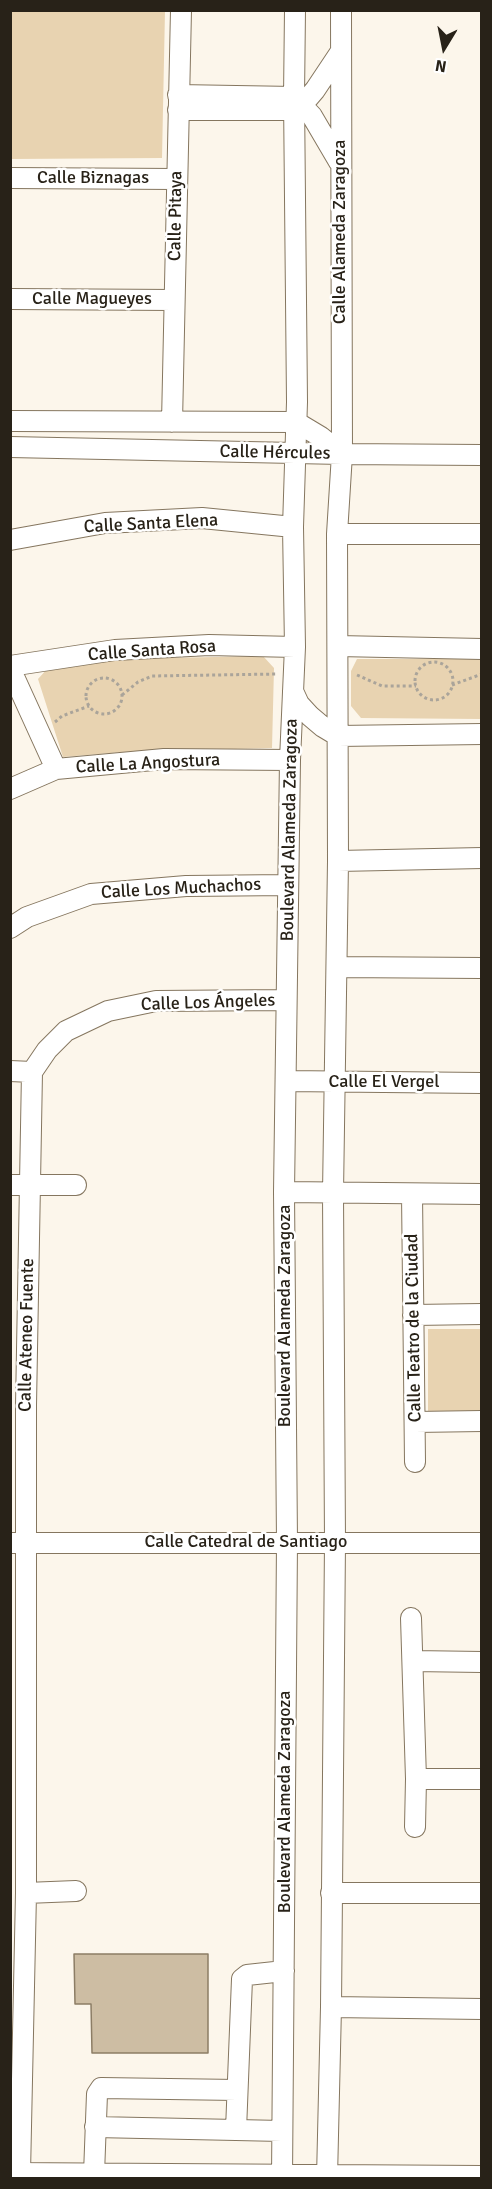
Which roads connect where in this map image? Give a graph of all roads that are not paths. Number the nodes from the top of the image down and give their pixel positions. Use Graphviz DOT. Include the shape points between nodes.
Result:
graph roads {
  1 [pos="181,10"];
  2 [pos="296,10"];
  3 [pos="341,10"];
  4 [pos="341,51"];
  5 [pos="178,103"];
  6 [pos="297,104"];
  7 [pos="340,163"];
  8 [pos="10,178"];
  9 [pos="176,179"];
  10 [pos="10,299"];
  11 [pos="174,300"];
  12 [pos="10,421"];
  13 [pos="172,422"];
  14 [pos="296,422"];
  15 [pos="10,447"];
  16 [pos="295,453"];
  17 [pos="342,454"];
  18 [pos="482,455"];
  19 [pos="293,526"];
  20 [pos="337,534"];
  21 [pos="482,534"];
  22 [pos="10,540"];
  23 [pos="295,646"];
  24 [pos="482,649"];
  25 [pos="338,654"];
  26 [pos="10,667"];
  27 [pos="294,682"];
  28 [pos="482,734"];
  29 [pos="338,735"];
  30 [pos="290,760"];
  31 [pos="56,769"];
  32 [pos="10,789"];
  33 [pos="482,858"];
  34 [pos="338,861"];
  35 [pos="288,885"];
  36 [pos="10,928"];
  37 [pos="337,967"];
  38 [pos="482,968"];
  39 [pos="286,1000"];
  40 [pos="10,1071"];
  41 [pos="32,1072"];
  42 [pos="286,1081"];
  43 [pos="334,1082"];
  44 [pos="482,1083"];
  45 [pos="20,1185"];
  46 [pos="76,1185"];
  47 [pos="284,1192"];
  48 [pos="333,1193"];
  49 [pos="412,1194"];
  50 [pos="482,1194"];
  51 [pos="19,1295"];
  52 [pos="482,1314"];
  53 [pos="413,1315"];
  54 [pos="18,1405"];
  55 [pos="482,1421"];
  56 [pos="414,1422"];
  57 [pos="415,1462"];
  58 [pos="18,1542"];
  59 [pos="287,1542"];
  60 [pos="335,1542"];
  61 [pos="482,1543"];
  62 [pos="411,1618"];
  63 [pos="413,1660"];
  64 [pos="482,1662"];
  65 [pos="416,1779"];
  66 [pos="482,1779"];
  67 [pos="415,1827"];
  68 [pos="76,1891"];
  69 [pos="26,1893"];
  70 [pos="331,1893"];
  71 [pos="482,1893"];
  72 [pos="284,1971"];
  73 [pos="331,2007"];
  74 [pos="482,2009"];
  75 [pos="237,2090"];
  76 [pos="95,2127"];
  77 [pos="236,2130"];
  78 [pos="282,2131"];
  79 [pos="15,2173"];
  80 [pos="94,2174"];
  81 [pos="482,2176"];
  82 [pos="282,2177"];
  83 [pos="327,2177"];
  1 -- 5 [label="street, Calle Pitaya"];
  2 -- 6 [label="street"];
  3 -- 4 [label="street, Calle Alameda Zaragoza"];
  4 -- 6 [label="street" via="315,90"];
  4 -- 7 [label="street, Calle Alameda Zaragoza"];
  5 -- 6 [label="street"];
  5 -- 9 [label="street, Calle Pitaya"];
  6 -- 7 [label="street" via="316,122"];
  6 -- 14 [label="street"];
  7 -- 17 [label="street, Calle Alameda Zaragoza"];
  8 -- 9 [label="street, Calle Biznagas"];
  9 -- 11 [label="street, Calle Pitaya"];
  10 -- 11 [label="street, Calle Magueyes"];
  11 -- 13 [label="street, Calle Pitaya"];
  12 -- 13 [label="street, Calle Hércules"];
  13 -- 14 [label="street, Calle Hércules"];
  14 -- 16 [label="street"];
  14 -- 17 [label="street, Calle Hércules"];
  15 -- 16 [label="street, Calle Hércules"];
  16 -- 17 [label="street, Calle Hércules"];
  16 -- 19 [label="street, Boulevard Alameda Zaragoza"];
  17 -- 18 [label="street"];
  17 -- 20 [label="street"];
  19 -- 22 [label="street, Calle Santa Elena" via="202,518 105,523"];
  19 -- 23 [label="street, Boulevard Alameda Zaragoza"];
  20 -- 21 [label="street"];
  20 -- 25 [label="street"];
  23 -- 26 [label="street, Calle Santa Rosa" via="115,650"];
  23 -- 27 [label="street, Boulevard Alameda Zaragoza"];
  24 -- 25 [label="street"];
  25 -- 29 [label="street"];
  26 -- 31 [label="street"];
  27 -- 29 [label="street" via="299,704 323,727"];
  27 -- 30 [label="street, Boulevard Alameda Zaragoza"];
  28 -- 29 [label="street"];
  29 -- 34 [label="street"];
  30 -- 31 [label="street, Calle La Angostura" via="164,759"];
  30 -- 35 [label="street, Boulevard Alameda Zaragoza"];
  31 -- 32 [label="street, Calle La Angostura"];
  33 -- 34 [label="street"];
  34 -- 37 [label="street"];
  35 -- 36 [label="street, Calle Los Muchachos" via="186,886 91,894 27,917"];
  35 -- 39 [label="street, Boulevard Alameda Zaragoza"];
  37 -- 38 [label="street"];
  37 -- 43 [label="street"];
  39 -- 41 [label="street, Calle Los Ángeles" via="156,1001 108,1011 66,1031"];
  39 -- 42 [label="street, Boulevard Alameda Zaragoza"];
  40 -- 41 [label="street"];
  41 -- 45 [label="street, Calle Ateneo Fuente"];
  42 -- 43 [label="street, Calle El Vergel"];
  42 -- 47 [label="street, Boulevard Alameda Zaragoza"];
  43 -- 44 [label="street, Calle El Vergel"];
  43 -- 48 [label="street"];
  45 -- 46 [label="street"];
  45 -- 51 [label="street, Calle Ateneo Fuente"];
  47 -- 48 [label="street"];
  47 -- 59 [label="street, Boulevard Alameda Zaragoza"];
  48 -- 49 [label="street"];
  48 -- 60 [label="street"];
  49 -- 50 [label="street"];
  49 -- 53 [label="street, Calle Teatro de la Ciudad"];
  51 -- 54 [label="street, Calle Ateneo Fuente"];
  52 -- 53 [label="street"];
  53 -- 56 [label="street, Calle Teatro de la Ciudad"];
  54 -- 58 [label="street, Calle Ateneo Fuente"];
  55 -- 56 [label="street"];
  56 -- 57 [label="street, Calle Teatro de la Ciudad"];
  58 -- 59 [label="street, Calle Catedral de Santiago"];
  58 -- 69 [label="street, Calle Ateneo Fuente"];
  59 -- 60 [label="street, Calle Catedral de Santiago"];
  59 -- 72 [label="street, Boulevard Alameda Zaragoza"];
  60 -- 61 [label="street, Calle Catedral de Santiago"];
  60 -- 70 [label="street"];
  62 -- 63 [label="street"];
  63 -- 64 [label="street"];
  63 -- 65 [label="street"];
  65 -- 66 [label="street"];
  65 -- 67 [label="street"];
  68 -- 69 [label="street"];
  69 -- 79 [label="street, Calle Ateneo Fuente"];
  70 -- 71 [label="street"];
  70 -- 73 [label="street"];
  72 -- 75 [label="street" via="242,1979"];
  72 -- 78 [label="street, Boulevard Alameda Zaragoza"];
  73 -- 74 [label="street"];
  73 -- 83 [label="street"];
  75 -- 76 [label="street" via="101,2088 97,2094"];
  75 -- 77 [label="street"];
  76 -- 77 [label="street"];
  76 -- 80 [label="street"];
  77 -- 78 [label="street"];
  78 -- 82 [label="street, Boulevard Alameda Zaragoza"];
  79 -- 80 [label="street"];
  80 -- 82 [label="street"];
  81 -- 83 [label="street"];
  82 -- 83 [label="street"];
}
